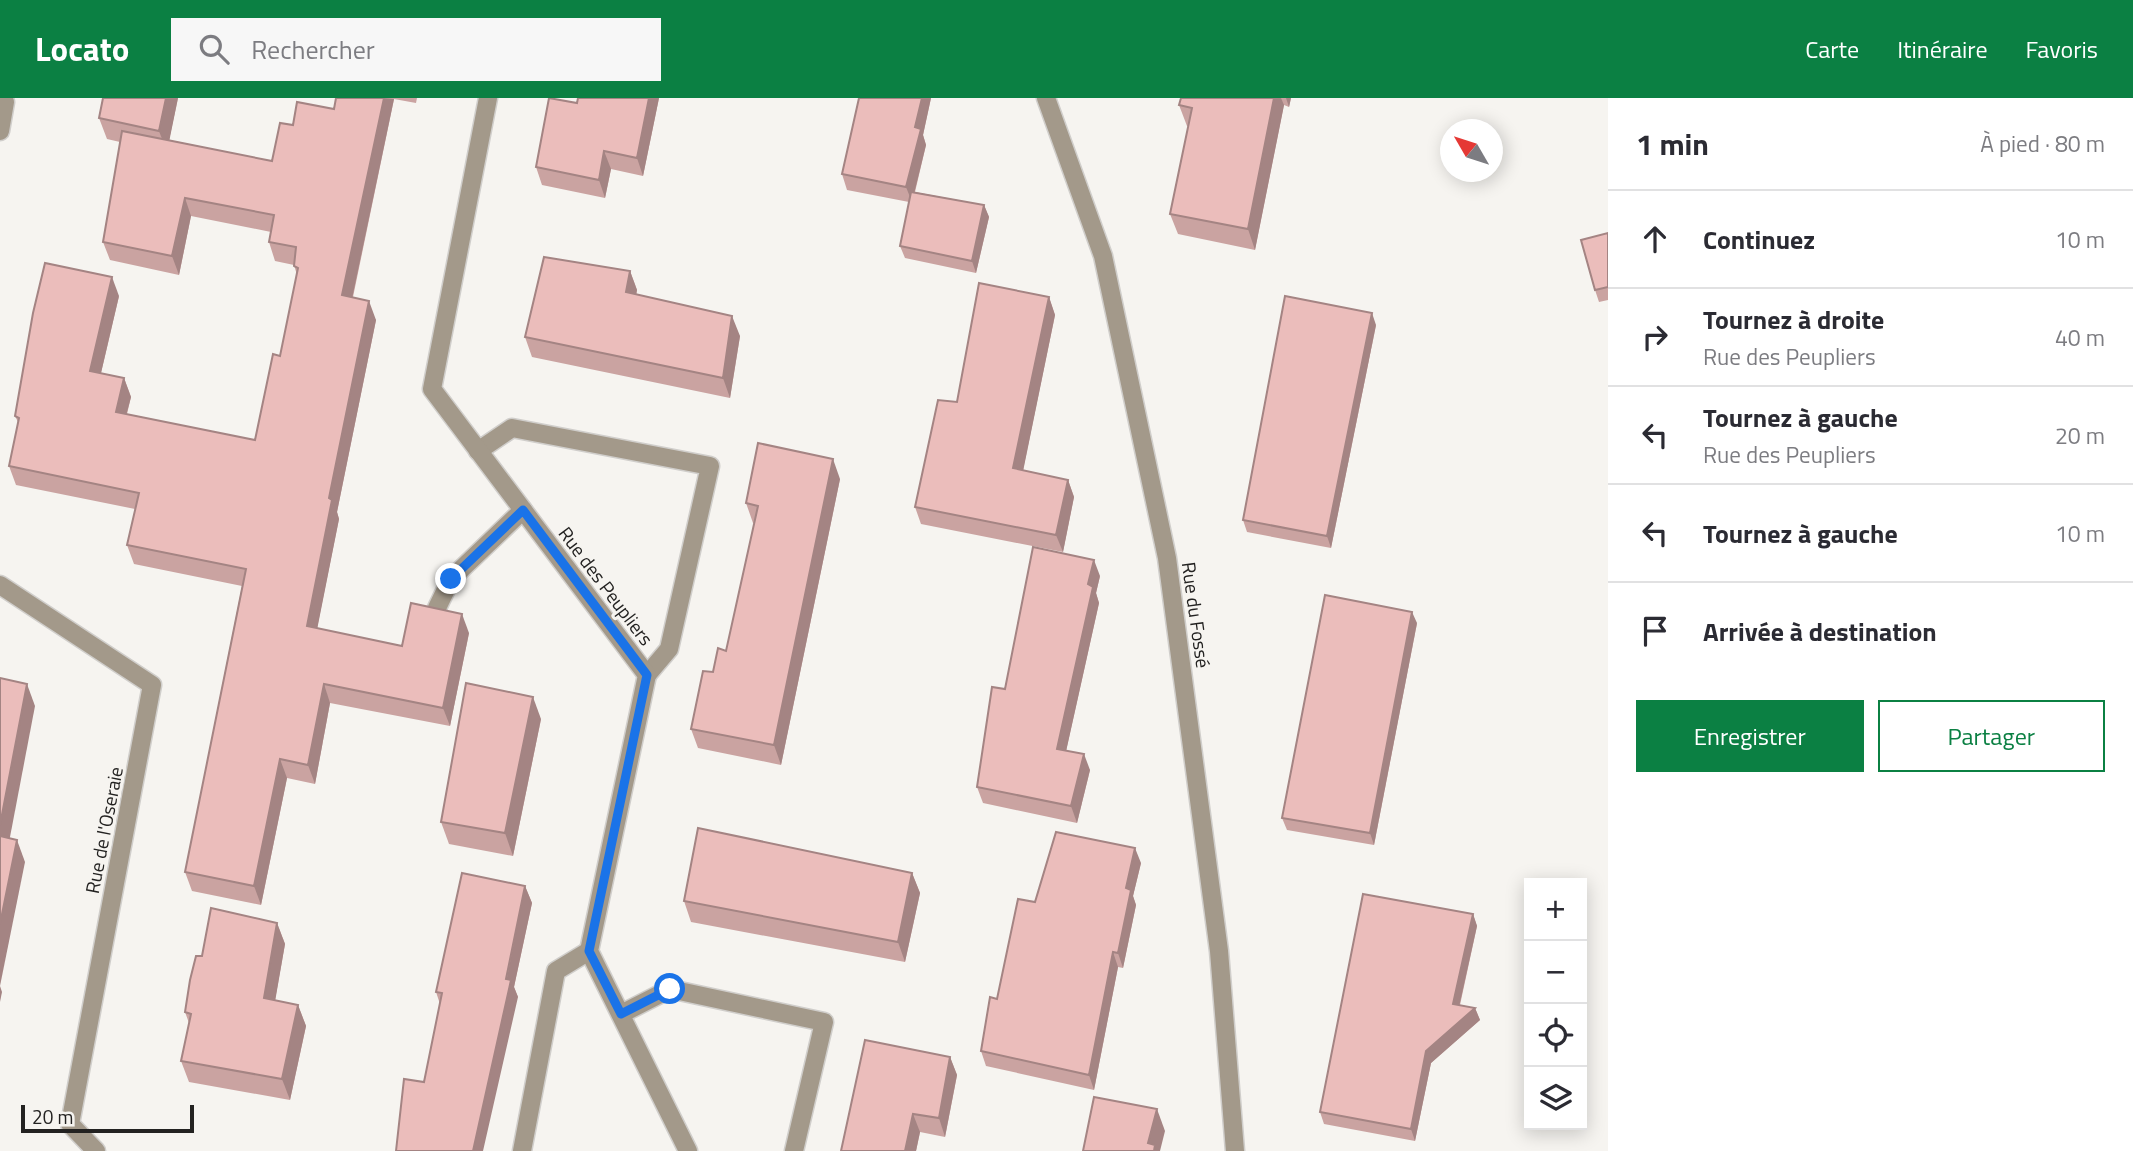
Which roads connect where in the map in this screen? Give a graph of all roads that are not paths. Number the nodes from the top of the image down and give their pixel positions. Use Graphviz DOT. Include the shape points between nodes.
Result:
graph roads {
  1 [pos="3,98"];
  2 [pos="488,98"];
  3 [pos="1046,98"];
  4 [pos="0,131"];
  5 [pos="478,450"];
  6 [pos="523,510"];
  7 [pos="0,585"];
  8 [pos="437,608"];
  9 [pos="647,675"];
  10 [pos="589,951"];
  11 [pos="621,1014"];
  12 [pos="96,1151"];
  13 [pos="522,1151"];
  14 [pos="688,1151"];
  15 [pos="794,1151"];
  16 [pos="1235,1151"];
  1 -- 4 [label="street"];
  2 -- 5 [label="street, Rue des Peupliers" via="432,388"];
  3 -- 16 [label="street, Rue du Fossé" via="1102,256 1167,558 1219,951"];
  5 -- 6 [label="street, Rue des Peupliers"];
  5 -- 9 [label="street" via="512,428 710,466 669,649"];
  6 -- 8 [label="street" via="451,579"];
  6 -- 9 [label="street, Rue des Peupliers"];
  7 -- 12 [label="street, Rue de l'Oseraie" via="152,685 70,1124"];
  9 -- 10 [label="street, Rue des Peupliers"];
  10 -- 11 [label="street"];
  10 -- 13 [label="street" via="556,971"];
  11 -- 14 [label="street"];
  11 -- 15 [label="street" via="670,989 824,1022"];
}
